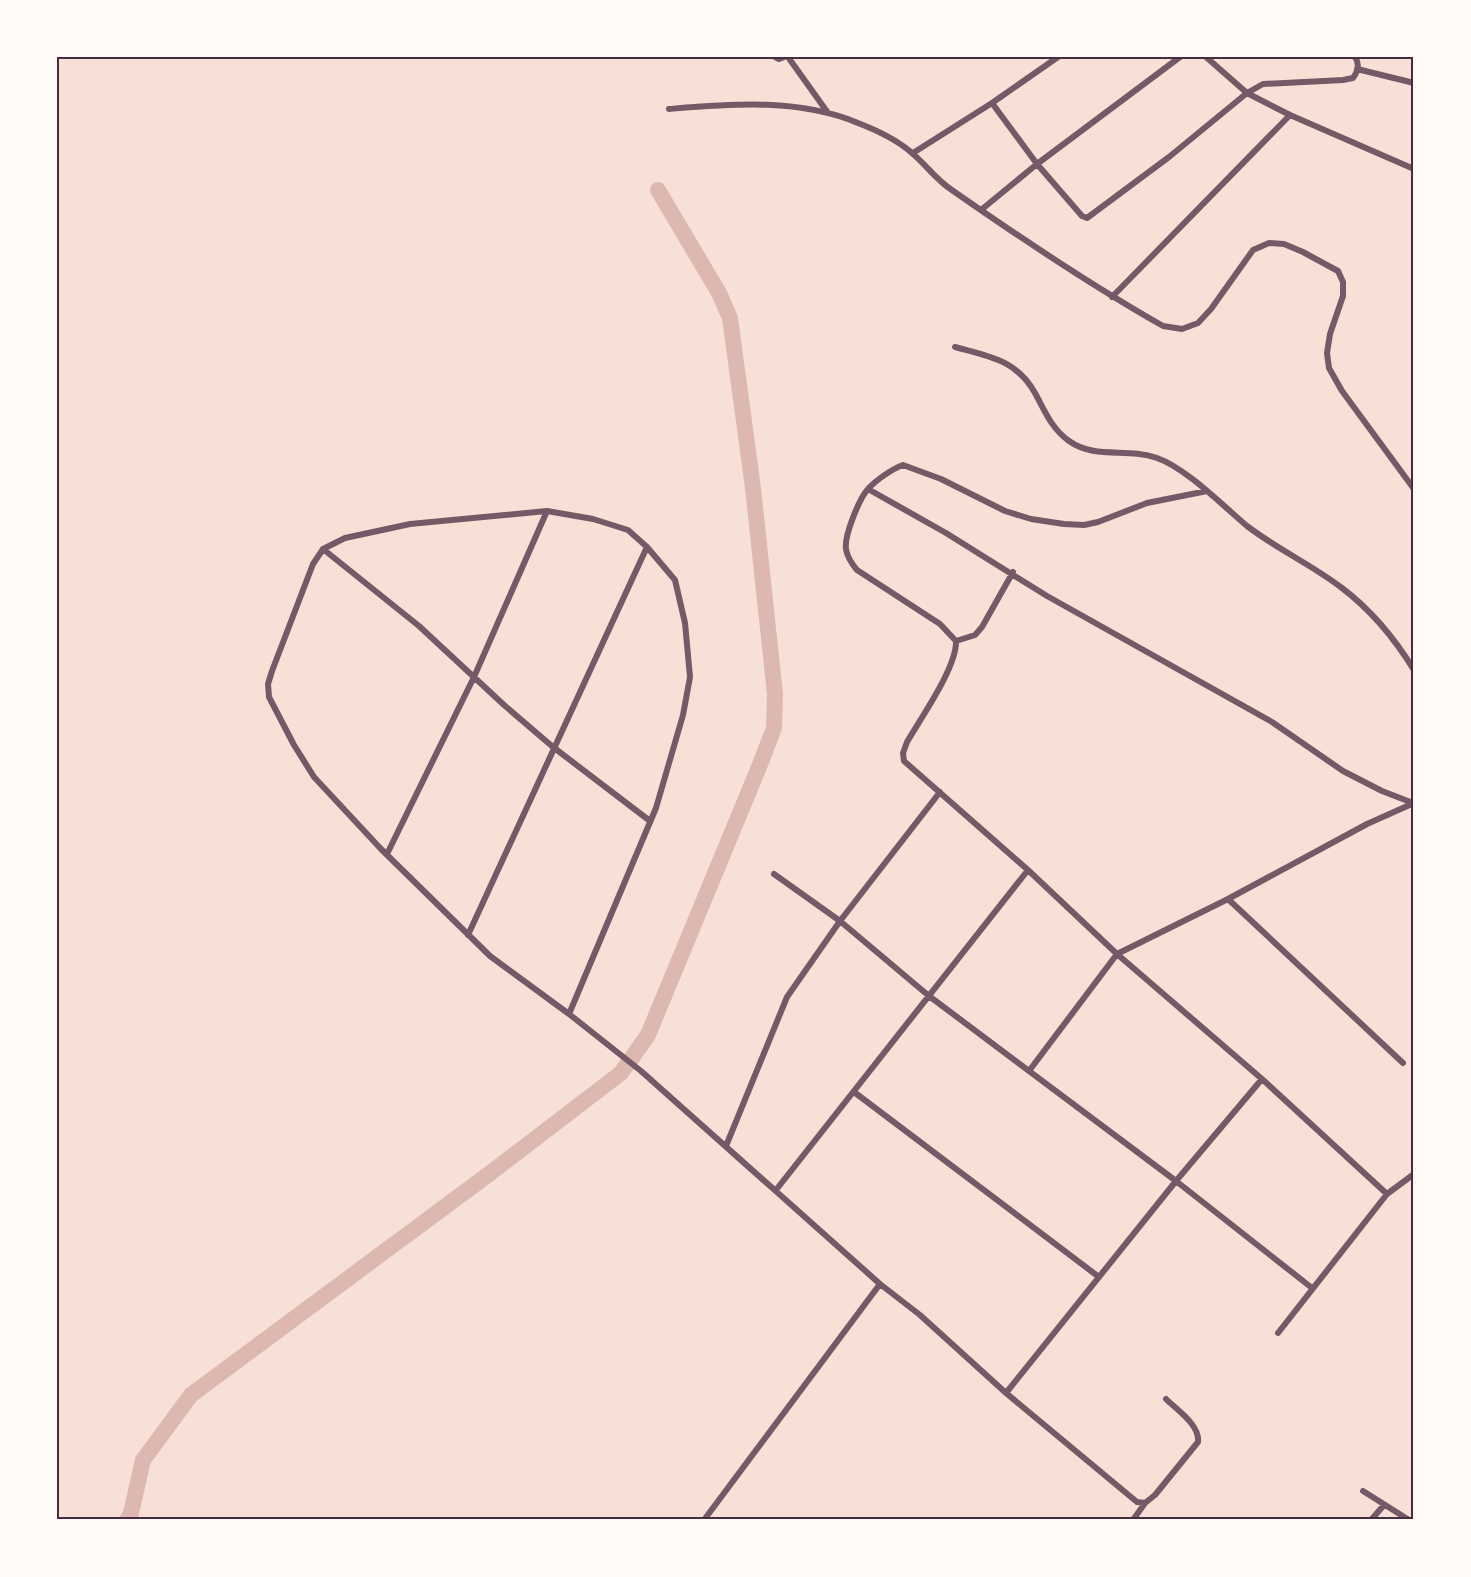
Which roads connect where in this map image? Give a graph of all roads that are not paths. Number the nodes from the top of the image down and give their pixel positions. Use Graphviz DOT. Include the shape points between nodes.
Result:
graph roads {
  1 [pos="775,57"];
  2 [pos="786,57"];
  3 [pos="1180,57"];
  4 [pos="1206,57"];
  5 [pos="1355,57"];
  6 [pos="1055,58"];
  7 [pos="1357,69"];
  8 [pos="1414,83"];
  9 [pos="1247,93"];
  10 [pos="992,103"];
  11 [pos="669,109"];
  12 [pos="828,113"];
  13 [pos="1290,115"];
  14 [pos="913,153"];
  15 [pos="1037,164"];
  16 [pos="1414,169"];
  17 [pos="981,210"];
  18 [pos="1112,297"];
  19 [pos="955,347"];
  20 [pos="1413,486"];
  21 [pos="868,489"];
  22 [pos="1207,491"];
  23 [pos="547,511"];
  24 [pos="646,547"];
  25 [pos="323,549"];
  26 [pos="1013,572"];
  27 [pos="956,641"];
  28 [pos="1413,664"];
  29 [pos="474,677"];
  30 [pos="553,747"];
  31 [pos="940,792"];
  32 [pos="1414,803"];
  33 [pos="650,821"];
  34 [pos="387,854"];
  35 [pos="1028,870"];
  36 [pos="774,874"];
  37 [pos="1228,899"];
  38 [pos="840,921"];
  39 [pos="468,934"];
  40 [pos="1117,954"];
  41 [pos="929,996"];
  42 [pos="569,1014"];
  43 [pos="1403,1063"];
  44 [pos="1029,1071"];
  45 [pos="1262,1079"];
  46 [pos="854,1092"];
  47 [pos="726,1146"];
  48 [pos="1414,1174"];
  49 [pos="1176,1181"];
  50 [pos="776,1190"];
  51 [pos="1388,1194"];
  52 [pos="1099,1277"];
  53 [pos="880,1284"];
  54 [pos="1312,1288"];
  55 [pos="1278,1333"];
  56 [pos="1006,1393"];
  57 [pos="1166,1399"];
  58 [pos="1363,1491"];
  59 [pos="1145,1503"];
  60 [pos="1384,1505"];
  61 [pos="705,1520"];
  62 [pos="1133,1520"];
  63 [pos="1371,1520"];
  64 [pos="1408,1520"];
  1 -- 2 [label="street"];
  2 -- 12 [label="street"];
  3 -- 15 [label="street"];
  4 -- 9 [label="street"];
  5 -- 7 [label="street"];
  6 -- 10 [label="street"];
  7 -- 8 [label="street"];
  7 -- 9 [label="street" via="1353,78 1344,80 1263,84"];
  9 -- 13 [label="street"];
  9 -- 15 [label="street" via="1090,218 1082,216"];
  10 -- 14 [label="street"];
  10 -- 15 [label="street"];
  11 -- 12 [label="street" via="755,104"];
  12 -- 14 [label="street" via="885,135"];
  13 -- 16 [label="street"];
  13 -- 18 [label="street"];
  14 -- 17 [label="street" via="941,182"];
  15 -- 17 [label="street"];
  17 -- 18 [label="street"];
  18 -- 20 [label="street" via="1163,326 1182,329 1198,322 1253,250 1269,243 1284,244 1338,272 1343,282 1342,296 1330,334 1329,368"];
  19 -- 22 [label="street" via="1000,359 1013,368 1029,384 1055,429 1079,447 1155,457"];
  21 -- 22 [label="street" via="906,465 1005,511 1084,525 1147,503"];
  21 -- 26 [label="street"];
  21 -- 27 [label="street" via="848,532 845,548 849,559 857,570 940,624"];
  22 -- 28 [label="street" via="1249,527 1343,589 1386,629"];
  23 -- 24 [label="street" via="628,530"];
  23 -- 25 [label="street" via="410,524 345,538"];
  23 -- 29 [label="street"];
  24 -- 30 [label="street"];
  24 -- 33 [label="street" via="675,580 685,623 690,677 683,715"];
  25 -- 29 [label="street"];
  25 -- 34 [label="street" via="313,564 272,671 270,697 314,777"];
  26 -- 27 [label="street" via="982,627 975,635"];
  26 -- 32 [label="street" via="1047,596 1272,722 1343,771"];
  27 -- 31 [label="street" via="957,651 949,670 903,753 904,760"];
  29 -- 30 [label="street"];
  29 -- 34 [label="street"];
  30 -- 33 [label="street"];
  30 -- 39 [label="street"];
  31 -- 35 [label="street"];
  31 -- 38 [label="street"];
  32 -- 37 [label="street"];
  33 -- 42 [label="street"];
  34 -- 39 [label="street"];
  35 -- 40 [label="street"];
  35 -- 41 [label="street"];
  36 -- 38 [label="street"];
  37 -- 40 [label="street"];
  37 -- 43 [label="street"];
  38 -- 41 [label="street"];
  38 -- 47 [label="street" via="787,997"];
  39 -- 42 [label="street" via="490,956"];
  40 -- 44 [label="street"];
  40 -- 45 [label="street"];
  41 -- 44 [label="street"];
  41 -- 46 [label="street"];
  42 -- 47 [label="street"];
  44 -- 49 [label="street"];
  45 -- 49 [label="street"];
  45 -- 51 [label="street"];
  46 -- 50 [label="street"];
  46 -- 52 [label="street"];
  47 -- 50 [label="street"];
  48 -- 51 [label="street"];
  49 -- 52 [label="street"];
  49 -- 54 [label="street"];
  50 -- 53 [label="street"];
  51 -- 54 [label="street"];
  52 -- 56 [label="street"];
  53 -- 56 [label="street"];
  53 -- 61 [label="street"];
  54 -- 55 [label="street"];
  56 -- 59 [label="street" via="1137,1502"];
  57 -- 59 [label="street" via="1195,1428 1198,1442"];
  58 -- 60 [label="street"];
  59 -- 62 [label="street"];
  60 -- 63 [label="street"];
  60 -- 64 [label="street"];
}
